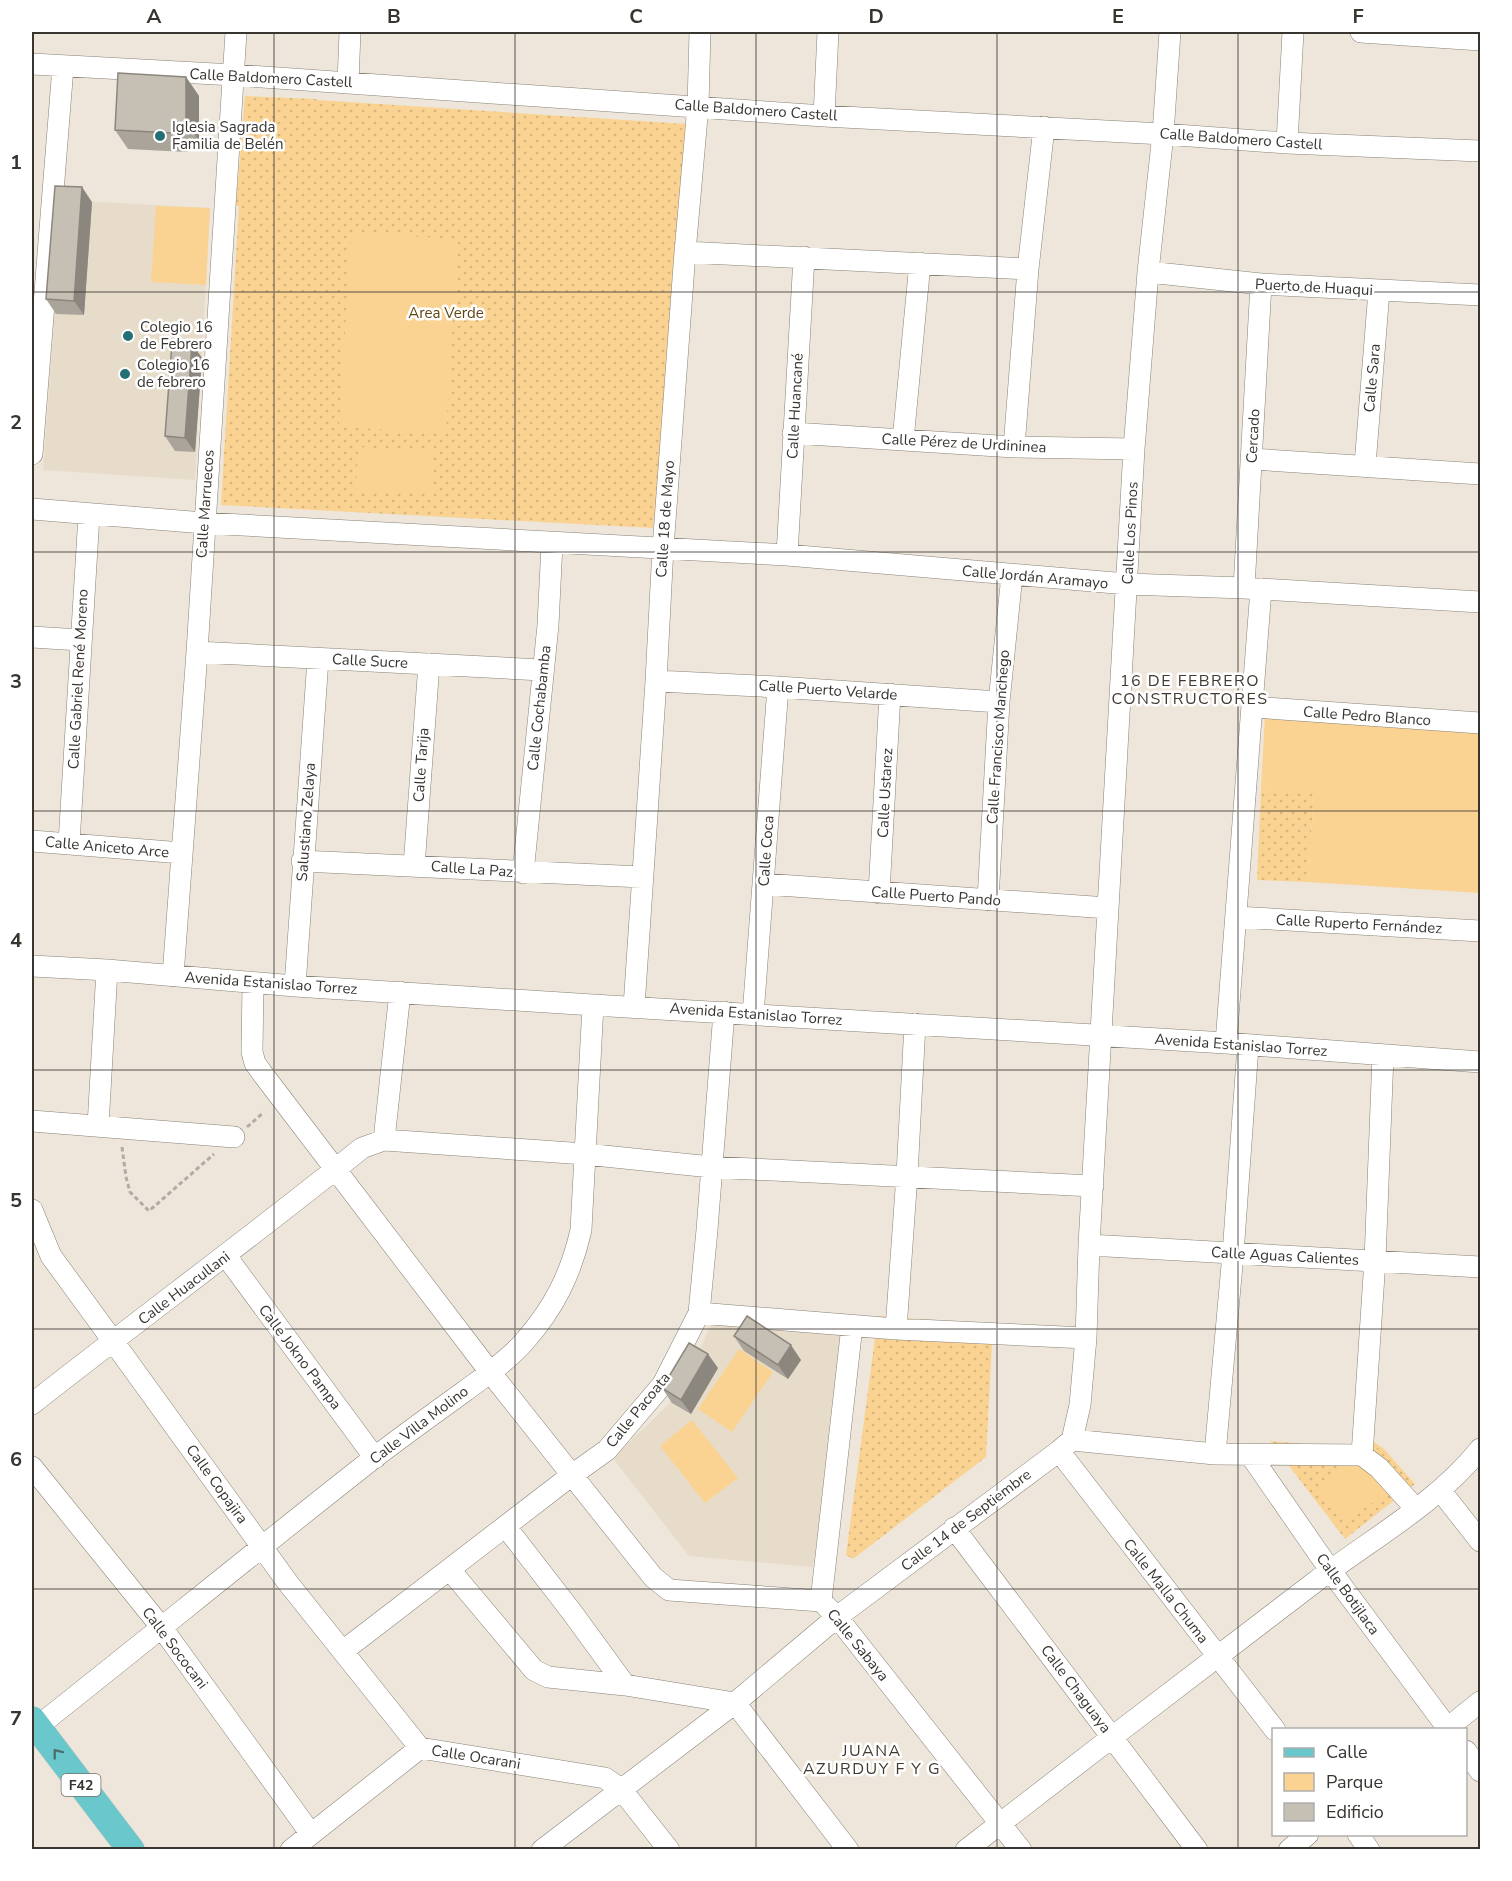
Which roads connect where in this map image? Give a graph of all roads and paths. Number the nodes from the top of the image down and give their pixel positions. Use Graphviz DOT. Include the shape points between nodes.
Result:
graph roads {
  1 [pos="236,32"];
  2 [pos="350,32"];
  3 [pos="700,32"];
  4 [pos="828,32"];
  5 [pos="1170,32"];
  6 [pos="1293,32"];
  7 [pos="1360,32"];
  8 [pos="1480,40"];
  9 [pos="32,64"];
  10 [pos="63,67"];
  11 [pos="234,75"];
  12 [pos="348,83"];
  13 [pos="698,106"];
  14 [pos="824,116"];
  15 [pos="1044,127"];
  16 [pos="1163,134"];
  17 [pos="1287,142"];
  18 [pos="1480,151"];
  19 [pos="685,252"];
  20 [pos="804,257"];
  21 [pos="920,263"];
  22 [pos="1028,269"];
  23 [pos="1148,272"];
  24 [pos="1261,284"];
  25 [pos="1379,291"];
  26 [pos="1480,295"];
  27 [pos="34,383"];
  28 [pos="794,433"];
  29 [pos="903,440"];
  30 [pos="1014,447"];
  31 [pos="1134,449"];
  32 [pos="32,454"];
  33 [pos="1252,459"];
  34 [pos="1365,465"];
  35 [pos="1480,474"];
  36 [pos="32,509"];
  37 [pos="88,515"];
  38 [pos="204,523"];
  39 [pos="552,544"];
  40 [pos="663,548"];
  41 [pos="786,555"];
  42 [pos="1012,574"];
  43 [pos="1128,584"];
  44 [pos="1253,589"];
  45 [pos="1480,602"];
  46 [pos="32,638"];
  47 [pos="80,640"];
  48 [pos="197,652"];
  49 [pos="318,658"];
  50 [pos="429,664"];
  51 [pos="543,670"];
  52 [pos="656,681"];
  53 [pos="778,687"];
  54 [pos="890,694"];
  55 [pos="999,702"];
  56 [pos="1253,707"];
  57 [pos="1480,723"];
  58 [pos="32,841"];
  59 [pos="69,843"];
  60 [pos="182,853"];
  61 [pos="302,861"];
  62 [pos="414,866"];
  63 [pos="523,873"];
  64 [pos="642,877"];
  65 [pos="764,884"];
  66 [pos="879,893"];
  67 [pos="988,900"];
  68 [pos="1108,908"];
  69 [pos="1237,917"];
  70 [pos="1480,931"];
  71 [pos="32,966"];
  72 [pos="107,970"];
  73 [pos="173,976"];
  74 [pos="253,982"];
  75 [pos="295,986"];
  76 [pos="400,992"];
  77 [pos="593,1005"];
  78 [pos="634,1007"];
  79 [pos="724,1012"];
  80 [pos="753,1015"];
  81 [pos="915,1024"];
  82 [pos="1101,1036"];
  83 [pos="1226,1043"];
  84 [pos="1248,1046"];
  85 [pos="1383,1055"];
  86 [pos="1480,1062"];
  87 [pos="264,1112"];
  88 [pos="32,1120"];
  89 [pos="98,1126"];
  90 [pos="119,1127"];
  91 [pos="234,1137"];
  92 [pos="384,1140"];
  93 [pos="585,1154"];
  94 [pos="711,1167"];
  95 [pos="335,1170"];
  96 [pos="907,1175"];
  97 [pos="1093,1186"];
  98 [pos="32,1210"];
  99 [pos="1089,1245"];
  100 [pos="1233,1254"];
  101 [pos="226,1256"];
  102 [pos="1375,1260"];
  103 [pos="1480,1267"];
  104 [pos="699,1313"];
  105 [pos="852,1326"];
  106 [pos="896,1329"];
  107 [pos="1086,1338"];
  108 [pos="112,1341"];
  109 [pos="490,1372"];
  110 [pos="32,1404"];
  111 [pos="1065,1445"];
  112 [pos="1480,1449"];
  113 [pos="1215,1454"];
  114 [pos="1362,1455"];
  115 [pos="1251,1456"];
  116 [pos="375,1458"];
  117 [pos="32,1467"];
  118 [pos="572,1475"];
  119 [pos="1440,1490"];
  120 [pos="1416,1509"];
  121 [pos="506,1527"];
  122 [pos="954,1528"];
  123 [pos="1480,1541"];
  124 [pos="263,1546"];
  125 [pos="450,1570"];
  126 [pos="1330,1570"];
  127 [pos="821,1601"];
  128 [pos="837,1617"];
  129 [pos="162,1628"];
  130 [pos="344,1651"];
  131 [pos="1217,1656"];
  132 [pos="624,1685"];
  133 [pos="1480,1702"];
  134 [pos="735,1703"];
  135 [pos="34,1724"];
  136 [pos="1273,1728"];
  137 [pos="1446,1728"];
  138 [pos="1448,1728"];
  139 [pos="1112,1737"];
  140 [pos="420,1748"];
  141 [pos="1467,1752"];
  142 [pos="1480,1771"];
  143 [pos="621,1789"];
  144 [pos="1000,1823"];
  145 [pos="311,1834"];
  146 [pos="1306,1836"];
  147 [pos="1359,1836"];
  148 [pos="131,1850"];
  149 [pos="291,1850"];
  150 [pos="542,1850"];
  151 [pos="669,1850"];
  152 [pos="848,1850"];
  153 [pos="966,1850"];
  154 [pos="1021,1850"];
  155 [pos="1197,1850"];
  156 [pos="1289,1850"];
  157 [pos="1369,1850"];
  1 -- 11 [label="street, Calle Marruecos"];
  2 -- 12 [label="street"];
  3 -- 13 [label="street, Calle 18 de Mayo"];
  4 -- 14 [label="street"];
  5 -- 16 [label="street, Calle Los Pinos"];
  6 -- 17 [label="street"];
  7 -- 8 [label="street"];
  9 -- 10 [label="street, Calle Baldomero Castell"];
  10 -- 11 [label="street, Calle Baldomero Castell"];
  10 -- 27 [label="street"];
  11 -- 12 [label="street, Calle Baldomero Castell"];
  11 -- 38 [label="street, Calle Marruecos"];
  12 -- 13 [label="street, Calle Baldomero Castell"];
  13 -- 14 [label="street, Calle Baldomero Castell"];
  13 -- 19 [label="street, Calle 18 de Mayo"];
  14 -- 15 [label="street, Calle Baldomero Castell"];
  15 -- 16 [label="street, Calle Baldomero Castell"];
  15 -- 22 [label="street"];
  16 -- 17 [label="street, Calle Baldomero Castell"];
  16 -- 23 [label="street, Calle Los Pinos"];
  17 -- 18 [label="street, Calle Baldomero Castell"];
  19 -- 20 [label="street"];
  19 -- 40 [label="street, Calle 18 de Mayo"];
  20 -- 21 [label="street"];
  20 -- 28 [label="street, Calle Huancané"];
  21 -- 22 [label="street"];
  21 -- 29 [label="street"];
  22 -- 30 [label="street"];
  23 -- 24 [label="street, Puerto de Huaqui"];
  23 -- 31 [label="street, Calle Los Pinos"];
  24 -- 25 [label="street, Puerto de Huaqui"];
  24 -- 33 [label="street, Cercado"];
  25 -- 26 [label="street, Puerto de Huaqui"];
  25 -- 34 [label="street, Calle Sara"];
  27 -- 32 [label="street"];
  28 -- 29 [label="street, Calle Pérez de Urdininea"];
  28 -- 41 [label="street, Calle Huancané"];
  29 -- 30 [label="street, Calle Pérez de Urdininea"];
  30 -- 31 [label="street, Calle Pérez de Urdininea"];
  31 -- 43 [label="street, Calle Los Pinos"];
  33 -- 34 [label="street"];
  33 -- 44 [label="street, Cercado"];
  34 -- 35 [label="street"];
  36 -- 37 [label="street, Calle Jordán Aramayo"];
  37 -- 38 [label="street, Calle Jordán Aramayo"];
  37 -- 47 [label="street, Calle Gabriel René Moreno"];
  38 -- 39 [label="street, Calle Jordán Aramayo"];
  38 -- 48 [label="street, Calle Marruecos"];
  39 -- 40 [label="street, Calle Jordán Aramayo"];
  39 -- 51 [label="street, Calle Cochabamba"];
  40 -- 41 [label="street, Calle Jordán Aramayo"];
  40 -- 52 [label="street, Calle 18 de Mayo"];
  41 -- 42 [label="street, Calle Jordán Aramayo"];
  42 -- 43 [label="street, Calle Jordán Aramayo"];
  42 -- 55 [label="street, Calle Francisco Manchego"];
  43 -- 44 [label="street, Calle Jordán Aramayo"];
  43 -- 68 [label="street, Calle Los Pinos"];
  44 -- 45 [label="street, Calle Jordán Aramayo"];
  44 -- 56 [label="street, Cercado"];
  46 -- 47 [label="street"];
  47 -- 59 [label="street, Calle Gabriel René Moreno"];
  48 -- 49 [label="street, Calle Sucre"];
  48 -- 60 [label="street, Calle Marruecos"];
  49 -- 50 [label="street, Calle Sucre"];
  49 -- 61 [label="street, Salustiano Zelaya"];
  50 -- 51 [label="street, Calle Sucre"];
  50 -- 62 [label="street, Calle Tarija"];
  51 -- 63 [label="street, Calle Cochabamba"];
  52 -- 53 [label="street, Calle Puerto Velarde"];
  52 -- 64 [label="street, Calle 18 de Mayo"];
  53 -- 54 [label="street, Calle Puerto Velarde"];
  53 -- 65 [label="street, Calle Coca"];
  54 -- 55 [label="street, Calle Puerto Velarde"];
  54 -- 66 [label="street, Calle Ustarez"];
  55 -- 67 [label="street, Calle Francisco Manchego"];
  56 -- 57 [label="street, Calle Pedro Blanco"];
  56 -- 69 [label="street, Cercado"];
  58 -- 59 [label="street, Calle Aniceto Arce"];
  59 -- 60 [label="street, Calle Aniceto Arce"];
  60 -- 73 [label="street, Calle Marruecos"];
  61 -- 62 [label="street, Calle La Paz"];
  61 -- 75 [label="street, Salustiano Zelaya"];
  62 -- 63 [label="street, Calle La Paz"];
  63 -- 64 [label="street, Calle La Paz"];
  64 -- 78 [label="street, Calle 18 de Mayo"];
  65 -- 66 [label="street, Calle Puerto Pando"];
  65 -- 80 [label="street, Calle Coca"];
  66 -- 67 [label="street, Calle Puerto Pando"];
  67 -- 68 [label="street, Calle Puerto Pando"];
  68 -- 82 [label="street, Calle Los Pinos"];
  69 -- 70 [label="street, Calle Ruperto Fernández"];
  69 -- 83 [label="street, Cercado"];
  71 -- 72 [label="street, Avenida Estanislao Torrez"];
  72 -- 73 [label="street, Avenida Estanislao Torrez"];
  72 -- 89 [label="street"];
  73 -- 74 [label="street, Avenida Estanislao Torrez"];
  74 -- 75 [label="street, Avenida Estanislao Torrez"];
  74 -- 95 [label="street" via="251,1039 255,1062"];
  75 -- 76 [label="street, Avenida Estanislao Torrez"];
  76 -- 77 [label="street, Avenida Estanislao Torrez"];
  76 -- 92 [label="street"];
  77 -- 78 [label="street, Avenida Estanislao Torrez"];
  77 -- 93 [label="street, Calle Villa Molino"];
  78 -- 79 [label="street, Avenida Estanislao Torrez"];
  79 -- 80 [label="street, Avenida Estanislao Torrez"];
  79 -- 94 [label="street, Calle Pacoata"];
  80 -- 81 [label="street, Avenida Estanislao Torrez"];
  81 -- 82 [label="street, Avenida Estanislao Torrez"];
  81 -- 96 [label="street"];
  82 -- 83 [label="street, Avenida Estanislao Torrez"];
  82 -- 97 [label="street"];
  83 -- 84 [label="street, Avenida Estanislao Torrez"];
  84 -- 85 [label="street, Avenida Estanislao Torrez"];
  84 -- 100 [label="street"];
  85 -- 86 [label="street, Avenida Estanislao Torrez"];
  85 -- 102 [label="street"];
  87 -- 91 [label="path"];
  88 -- 89 [label="street"];
  89 -- 90 [label="street"];
  90 -- 91 [label="street"];
  90 -- 91 [label="path" via="130,1192 149,1210"];
  92 -- 93 [label="street"];
  92 -- 95 [label="street, Calle Huacullani" via="362,1148"];
  93 -- 94 [label="street"];
  93 -- 109 [label="street, Calle Villa Molino" via="581,1230 574,1259 537,1327"];
  94 -- 96 [label="street"];
  94 -- 104 [label="street, Calle Pacoata"];
  95 -- 101 [label="street, Calle Huacullani"];
  95 -- 109 [label="street"];
  96 -- 97 [label="street"];
  96 -- 106 [label="street"];
  97 -- 99 [label="street"];
  98 -- 108 [label="street, Calle Copajira" via="51,1256"];
  99 -- 100 [label="street, Calle Aguas Calientes"];
  99 -- 107 [label="street"];
  100 -- 102 [label="street, Calle Aguas Calientes"];
  100 -- 113 [label="street"];
  101 -- 108 [label="street, Calle Huacullani"];
  101 -- 116 [label="street, Calle Jokno Pampa"];
  102 -- 103 [label="street, Calle Aguas Calientes"];
  102 -- 114 [label="street"];
  104 -- 105 [label="street"];
  104 -- 118 [label="street, Calle Pacoata" via="663,1384 607,1450"];
  105 -- 106 [label="street"];
  105 -- 127 [label="street, Calle Sabaya"];
  106 -- 107 [label="street"];
  107 -- 111 [label="street" via="1080,1405"];
  108 -- 110 [label="street, Calle Huacullani"];
  108 -- 124 [label="street, Calle Copajira"];
  109 -- 116 [label="street, Calle Villa Molino"];
  109 -- 118 [label="street"];
  111 -- 113 [label="street"];
  111 -- 122 [label="street, Calle 14 de Septiembre"];
  111 -- 131 [label="street, Calle Malla Chuma"];
  112 -- 119 [label="street"];
  113 -- 115 [label="street"];
  114 -- 115 [label="street"];
  114 -- 120 [label="street"];
  115 -- 126 [label="street, Calle Botijlaca"];
  116 -- 124 [label="street, Calle Villa Molino"];
  117 -- 129 [label="street, Calle Sococani"];
  118 -- 121 [label="street, Calle Pacoata"];
  118 -- 127 [label="street" via="653,1577 669,1590"];
  119 -- 120 [label="street"];
  119 -- 123 [label="street"];
  120 -- 126 [label="street"];
  121 -- 125 [label="street, Calle Pacoata"];
  121 -- 132 [label="street"];
  122 -- 128 [label="street, Calle 14 de Septiembre"];
  122 -- 139 [label="street, Calle Chaguaya"];
  124 -- 129 [label="street, Calle Villa Molino"];
  124 -- 130 [label="street, Calle Copajira"];
  125 -- 130 [label="street, Calle Pacoata"];
  125 -- 132 [label="street" via="534,1670 548,1677"];
  126 -- 131 [label="street"];
  126 -- 137 [label="street, Calle Botijlaca"];
  127 -- 128 [label="street, Calle Sabaya"];
  128 -- 134 [label="street, Calle 14 de Septiembre"];
  128 -- 144 [label="street, Calle Sabaya"];
  129 -- 135 [label="street, Calle Villa Molino"];
  129 -- 145 [label="street, Calle Sococani"];
  130 -- 140 [label="street, Calle Copajira"];
  131 -- 136 [label="street, Calle Malla Chuma"];
  131 -- 139 [label="street"];
  132 -- 134 [label="street"];
  133 -- 138 [label="street"];
  134 -- 143 [label="street, Calle 14 de Septiembre"];
  134 -- 152 [label="street"];
  148 -- 135 [label="main road, F42, one-way"];
  139 -- 144 [label="street"];
  139 -- 155 [label="street, Calle Chaguaya"];
  140 -- 143 [label="street, Calle Ocarani" via="605,1778"];
  140 -- 145 [label="street, Calle Ocarani"];
  141 -- 142 [label="street"];
  143 -- 150 [label="street, Calle 14 de Septiembre"];
  143 -- 151 [label="street"];
  144 -- 153 [label="street"];
  144 -- 154 [label="street, Calle Sabaya"];
  145 -- 149 [label="street, Calle Ocarani"];
  146 -- 156 [label="street"];
  147 -- 157 [label="street"];
}
